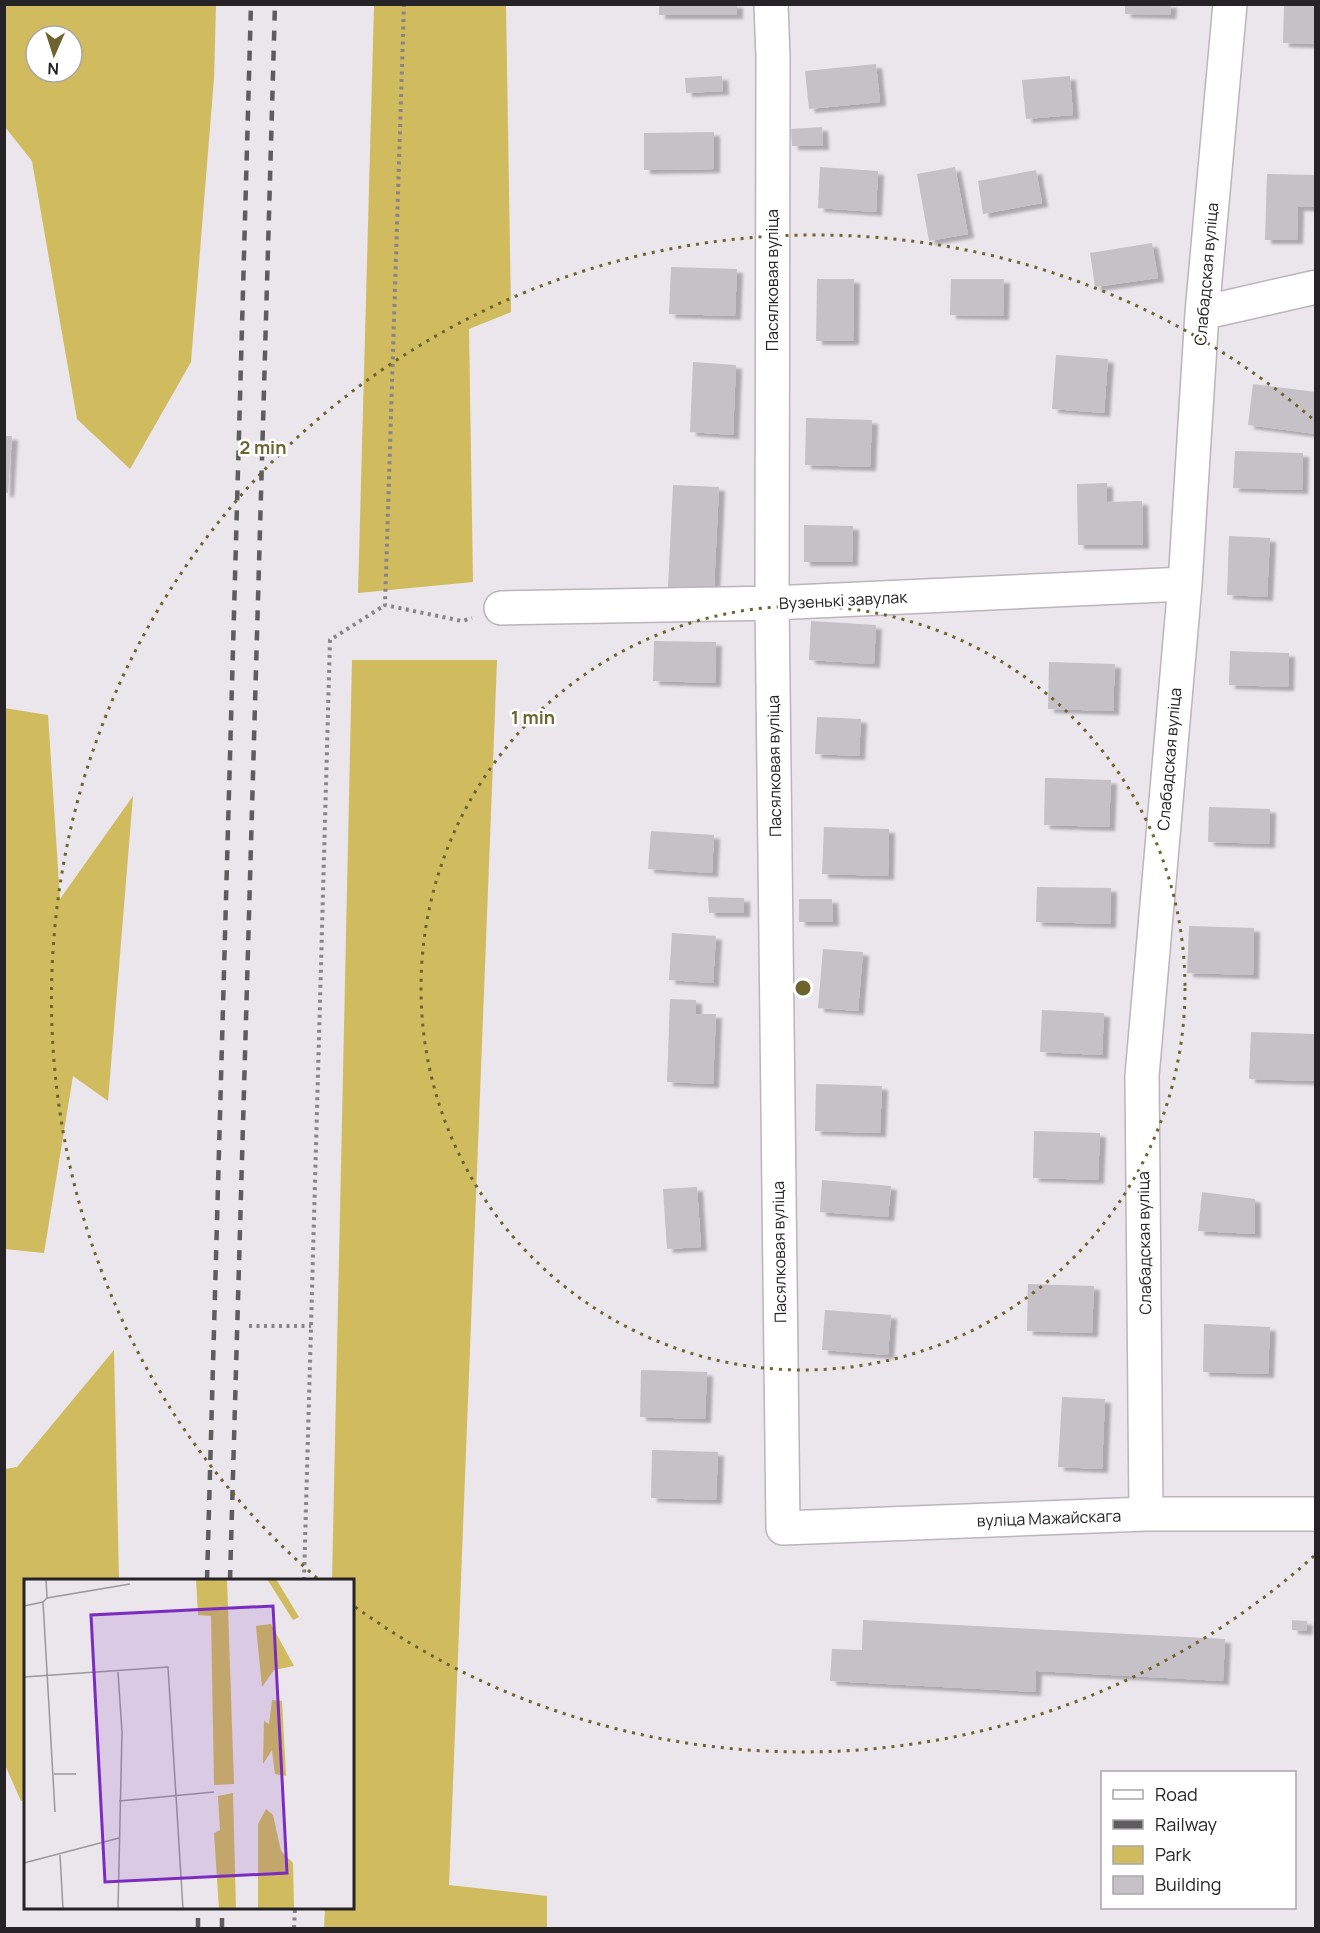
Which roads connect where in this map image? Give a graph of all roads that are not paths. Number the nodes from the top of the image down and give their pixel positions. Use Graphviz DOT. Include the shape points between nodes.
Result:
graph roads {
  1 [pos="771,4"];
  2 [pos="1230,4"];
  3 [pos="1316,287"];
  4 [pos="1202,313"];
  5 [pos="1185,584"];
  6 [pos="772,603"];
  7 [pos="501,608"];
  8 [pos="1146,1514"];
  9 [pos="1316,1514"];
  10 [pos="783,1527"];
  1 -- 6 [label="street, Пасялковая вуліца"];
  2 -- 4 [label="street, Слабадская вуліца"];
  3 -- 4 [label="street"];
  4 -- 5 [label="street, Слабадская вуліца"];
  5 -- 6 [label="street, Вузенькі завулак"];
  5 -- 8 [label="street, Слабадская вуліца" via="1142,1076"];
  6 -- 7 [label="street, Вузенькі завулак"];
  6 -- 10 [label="street, Пасялковая вуліца"];
  8 -- 9 [label="street, вуліца Мажайскага"];
  8 -- 10 [label="street, вуліца Мажайскага"];
}
